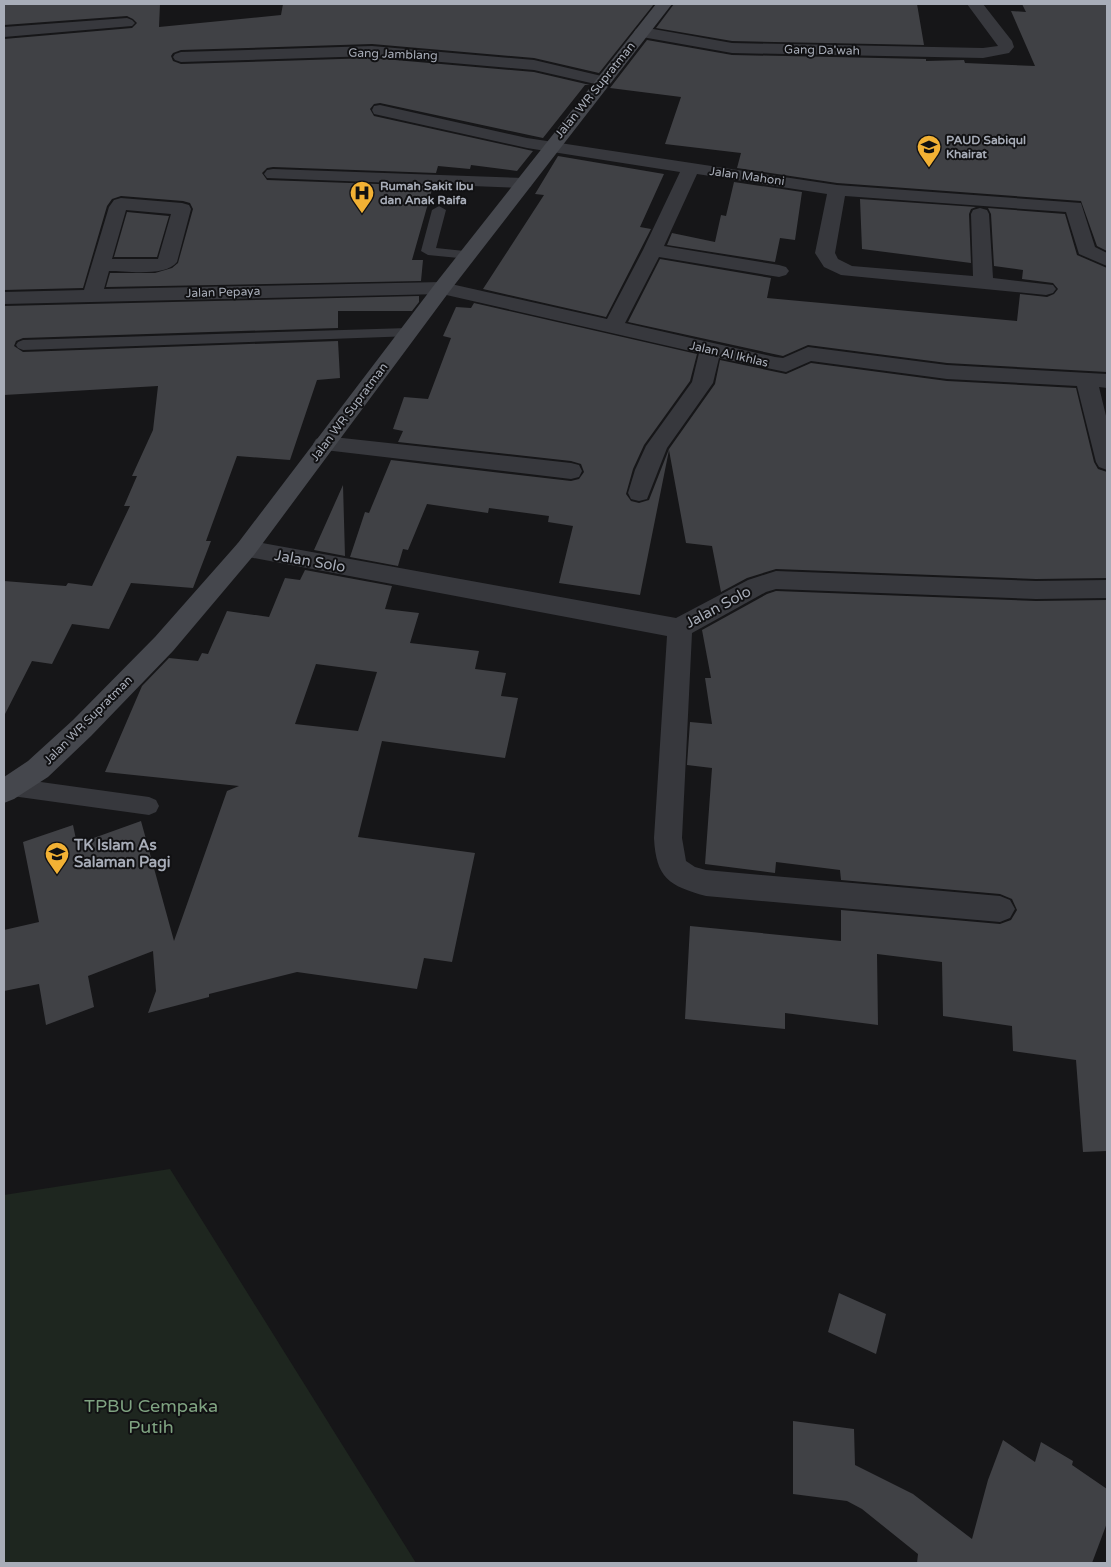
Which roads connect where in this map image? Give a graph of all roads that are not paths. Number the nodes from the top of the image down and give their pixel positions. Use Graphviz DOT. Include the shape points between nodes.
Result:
graph roads {
  1 [pos="664,4"];
  2 [pos="976,4"];
  3 [pos="127,23"];
  4 [pos="4,32"];
  5 [pos="642,32"];
  6 [pos="181,57"];
  7 [pos="604,80"];
  8 [pos="380,110"];
  9 [pos="550,147"];
  10 [pos="691,168"];
  11 [pos="273,174"];
  12 [pos="524,183"];
  13 [pos="837,190"];
  14 [pos="439,210"];
  15 [pos="980,214"];
  16 [pos="653,250"];
  17 [pos="468,255"];
  18 [pos="1107,260"];
  19 [pos="101,265"];
  20 [pos="779,271"];
  21 [pos="983,282"];
  22 [pos="442,288"];
  23 [pos="1046,289"];
  24 [pos="92,295"];
  25 [pos="4,298"];
  26 [pos="613,328"];
  27 [pos="408,333"];
  28 [pos="23,345"];
  29 [pos="710,350"];
  30 [pos="1097,380"];
  31 [pos="324,444"];
  32 [pos="1107,462"];
  33 [pos="571,471"];
  34 [pos="639,493"];
  35 [pos="246,549"];
  36 [pos="1107,589"];
  37 [pos="679,628"];
  38 [pos="8,789"];
  39 [pos="149,806"];
  40 [pos="1000,909"];
  1 -- 5 [label="main road, Jalan WR Supratman"];
  2 -- 5 [label="street, Gang Da'wah" via="1004,40 1006,47 1003,50 983,54 732,48"];
  3 -- 4 [label="street"];
  5 -- 7 [label="main road, Jalan WR Supratman"];
  6 -- 7 [label="street, Gang Jamblang" via="372,51 534,65"];
  7 -- 9 [label="main road, Jalan WR Supratman"];
  8 -- 9 [label="street, Jalan Mahoni"];
  9 -- 10 [label="street, Jalan Mahoni"];
  9 -- 12 [label="main road, Jalan WR Supratman"];
  10 -- 13 [label="street, Jalan Mahoni"];
  10 -- 16 [label="street"];
  11 -- 12 [label="street"];
  12 -- 17 [label="main road, Jalan WR Supratman"];
  13 -- 18 [label="street, Jalan Mahoni" via="1074,207 1086,250"];
  13 -- 21 [label="street" via="825,253 831,263 848,270"];
  14 -- 17 [label="lane" via="428,251"];
  15 -- 21 [label="street"];
  16 -- 20 [label="street"];
  16 -- 26 [label="street"];
  17 -- 22 [label="main road, Jalan WR Supratman"];
  19 -- 19 [label="street" via="121,204 182,209 167,262 157,266"];
  19 -- 24 [label="street"];
  21 -- 23 [label="street"];
  22 -- 24 [label="street, Jalan Pepaya"];
  22 -- 26 [label="street, Jalan Al Ikhlas"];
  22 -- 27 [label="main road, Jalan WR Supratman"];
  24 -- 25 [label="street, Jalan Pepaya"];
  26 -- 29 [label="street, Jalan Al Ikhlas"];
  27 -- 28 [label="lane"];
  27 -- 31 [label="main road, Jalan WR Supratman"];
  29 -- 30 [label="street, Jalan Al Ikhlas" via="775,364 786,364 808,354 947,372"];
  29 -- 34 [label="street" via="702,383 657,446"];
  30 -- 32 [label="street"];
  31 -- 33 [label="street"];
  31 -- 35 [label="main road, Jalan WR Supratman"];
  35 -- 37 [label="street, Jalan Solo"];
  35 -- 38 [label="main road, Jalan WR Supratman" via="164,644 82,728 38,769"];
  36 -- 37 [label="street, Jalan Solo" via="1036,590 776,580 757,586"];
  37 -- 40 [label="street" via="668,838 668,860 677,872 706,884"];
  38 -- 39 [label="lane"];
}
